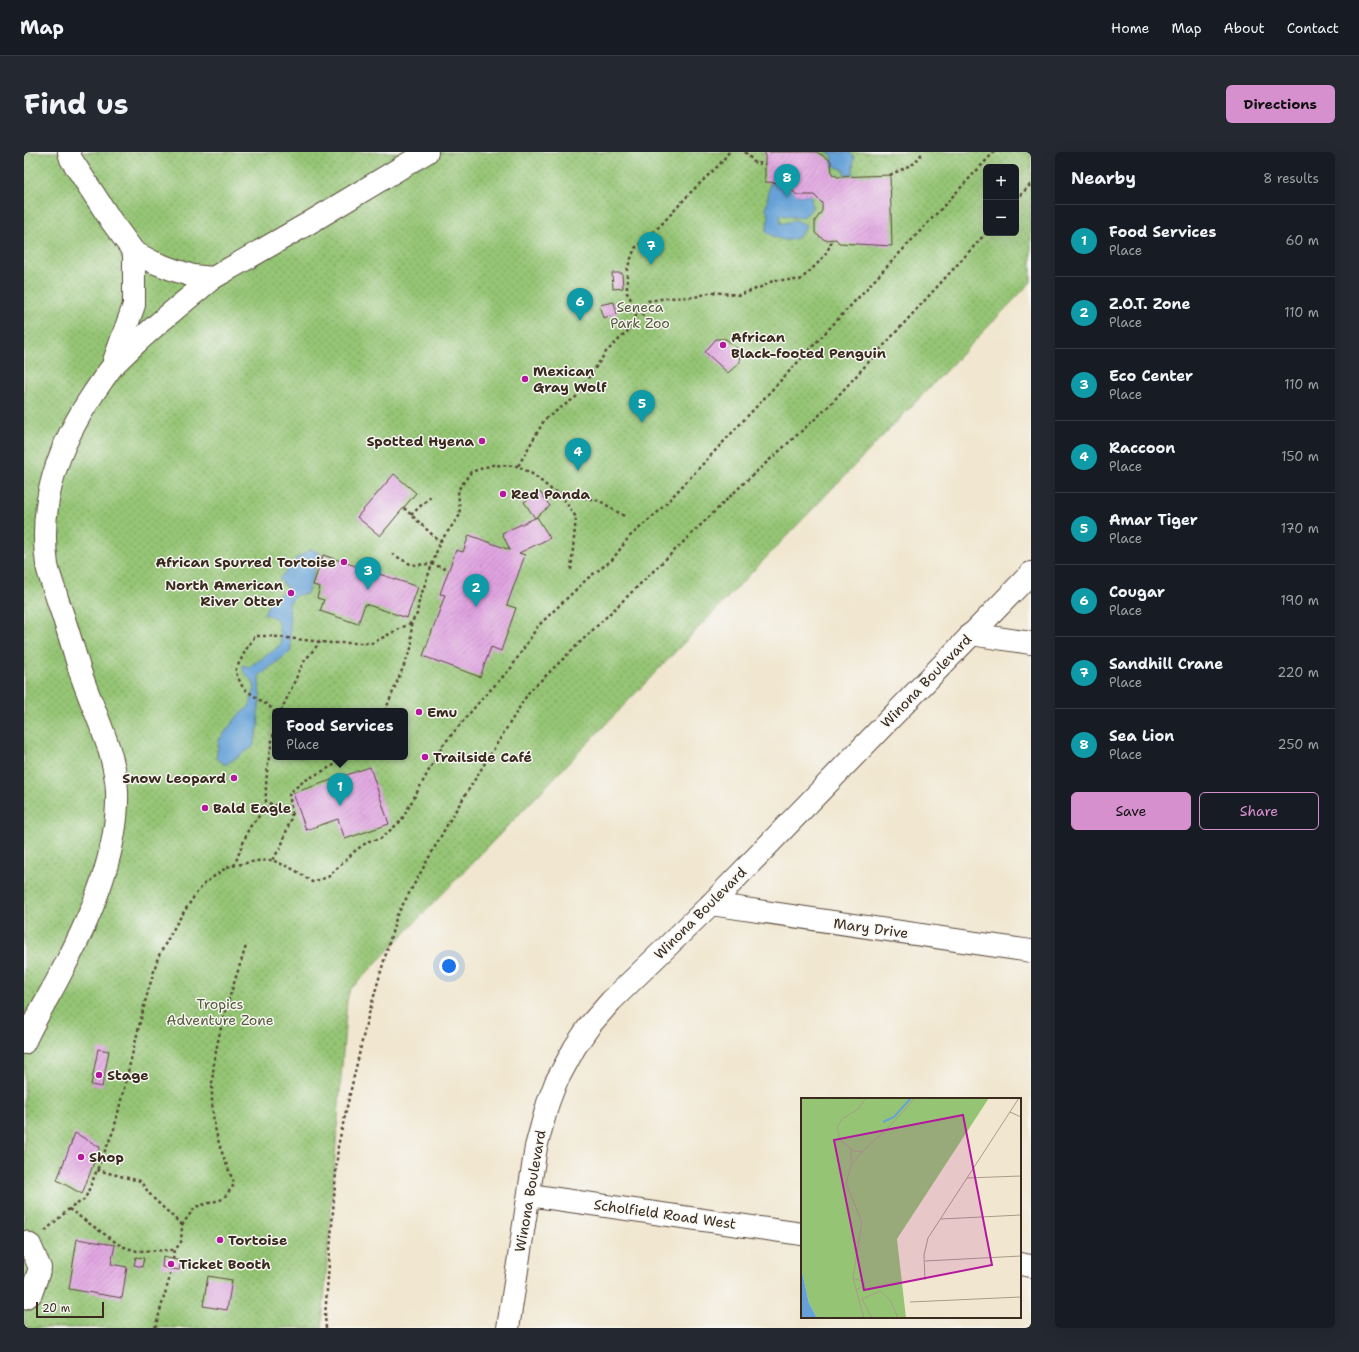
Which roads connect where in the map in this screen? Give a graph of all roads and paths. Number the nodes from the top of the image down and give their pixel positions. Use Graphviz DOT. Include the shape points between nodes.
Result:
graph roads {
  1 [pos="69,152"];
  2 [pos="427,152"];
  3 [pos="729,152"];
  4 [pos="745,152"];
  5 [pos="923,152"];
  6 [pos="994,152"];
  7 [pos="765,164"];
  8 [pos="890,175"];
  9 [pos="1031,184"];
  10 [pos="1019,197"];
  11 [pos="983,236"];
  12 [pos="832,239"];
  13 [pos="134,252"];
  14 [pos="213,278"];
  15 [pos="638,311"];
  16 [pos="654,325"];
  17 [pos="112,366"];
  18 [pos="518,466"];
  19 [pos="560,493"];
  20 [pos="431,496"];
  21 [pos="404,508"];
  22 [pos="411,515"];
  23 [pos="624,516"];
  24 [pos="440,542"];
  25 [pos="392,554"];
  26 [pos="432,564"];
  27 [pos="448,570"];
  28 [pos="571,570"];
  29 [pos="1031,573"];
  30 [pos="412,623"];
  31 [pos="971,634"];
  32 [pos="320,642"];
  33 [pos="1031,643"];
  34 [pos="282,708"];
  35 [pos="386,708"];
  36 [pos="272,709"];
  37 [pos="272,742"];
  38 [pos="343,760"];
  39 [pos="270,803"];
  40 [pos="292,815"];
  41 [pos="272,860"];
  42 [pos="234,866"];
  43 [pos="711,904"];
  44 [pos="246,946"];
  45 [pos="1031,951"];
  46 [pos="24,1043"];
  47 [pos="97,1170"];
  48 [pos="529,1195"];
  49 [pos="70,1209"];
  50 [pos="182,1225"];
  51 [pos="801,1234"];
  52 [pos="27,1243"];
  53 [pos="175,1250"];
  54 [pos="172,1259"];
  55 [pos="1021,1264"];
  56 [pos="1031,1266"];
  57 [pos="171,1268"];
  58 [pos="24,1298"];
  59 [pos="155,1328"];
  60 [pos="326,1328"];
  61 [pos="508,1328"];
  1 -- 13 [label="street" via="71,159"];
  2 -- 14 [label="street" via="309,224"];
  3 -- 15 [label="path" via="661,225 635,248 627,269 627,293"];
  4 -- 7 [label="path" via="755,163"];
  5 -- 8 [label="path" via="914,163"];
  6 -- 41 [label="path" via="658,512 629,537 612,560 571,593 538,626 511,668 443,745 401,821 380,839 369,841 360,847 328,877 312,882 295,870"];
  9 -- 10 [label="path"];
  11 -- 60 [label="path" via="826,409 745,482 529,692 451,818 397,915 366,1024 338,1146"];
  12 -- 15 [label="path" via="831,246 800,280 774,280 739,295 712,292 695,297 648,300"];
  13 -- 14 [label="street" via="174,270 193,276"];
  13 -- 17 [label="street" via="134,305"];
  14 -- 17 [label="street"];
  15 -- 16 [label="path"];
  15 -- 18 [label="path" via="631,328 606,352 576,397 545,419"];
  17 -- 46 [label="street" via="66,441 47,499 45,533 48,567 111,760 116,790 116,814 111,848 89,915"];
  18 -- 19 [label="path" via="534,474 553,491"];
  18 -- 24 [label="path" via="492,465 471,472 458,490 460,514"];
  19 -- 23 [label="path" via="600,501"];
  19 -- 28 [label="path" via="576,517"];
  20 -- 22 [label="path"];
  21 -- 22 [label="path"];
  22 -- 24 [label="path"];
  24 -- 26 [label="path"];
  25 -- 26 [label="path" via="412,565"];
  26 -- 27 [label="path"];
  26 -- 30 [label="path"];
  29 -- 31 [label="street, Winona Boulevard"];
  30 -- 32 [label="path" via="372,643"];
  30 -- 35 [label="path" via="412,646"];
  31 -- 33 [label="street"];
  31 -- 43 [label="street, Winona Boulevard"];
  32 -- 34 [label="path" via="303,663"];
  32 -- 36 [label="path" via="255,636 235,671 243,688"];
  37 -- 39 [label="path" via="266,786 266,802"];
  38 -- 40 [label="path" via="304,781 289,794"];
  39 -- 40 [label="path"];
  39 -- 42 [label="path" via="249,828"];
  40 -- 41 [label="path" via="281,846"];
  41 -- 42 [label="path"];
  42 -- 47 [label="path" via="205,883 178,921 158,957 144,1002 114,1128"];
  43 -- 45 [label="street, Mary Drive"];
  43 -- 48 [label="street, Winona Boulevard" via="611,1001 575,1047 548,1103 536,1147"];
  44 -- 50 [label="path" via="217,1042 212,1076 213,1114 221,1151 234,1183 223,1199 195,1207"];
  47 -- 49 [label="path" via="85,1199"];
  47 -- 50 [label="path" via="140,1181 153,1198"];
  48 -- 51 [label="street, Scholfield Road West"];
  48 -- 61 [label="street, Winona Boulevard"];
  49 -- 52 [label="path"];
  49 -- 53 [label="path" via="121,1246 137,1251"];
  50 -- 53 [label="path" via="181,1242"];
  52 -- 58 [label="street" via="40,1268 31,1294"];
  53 -- 54 [label="path"];
  55 -- 56 [label="street"];
  57 -- 59 [label="path"];
}
